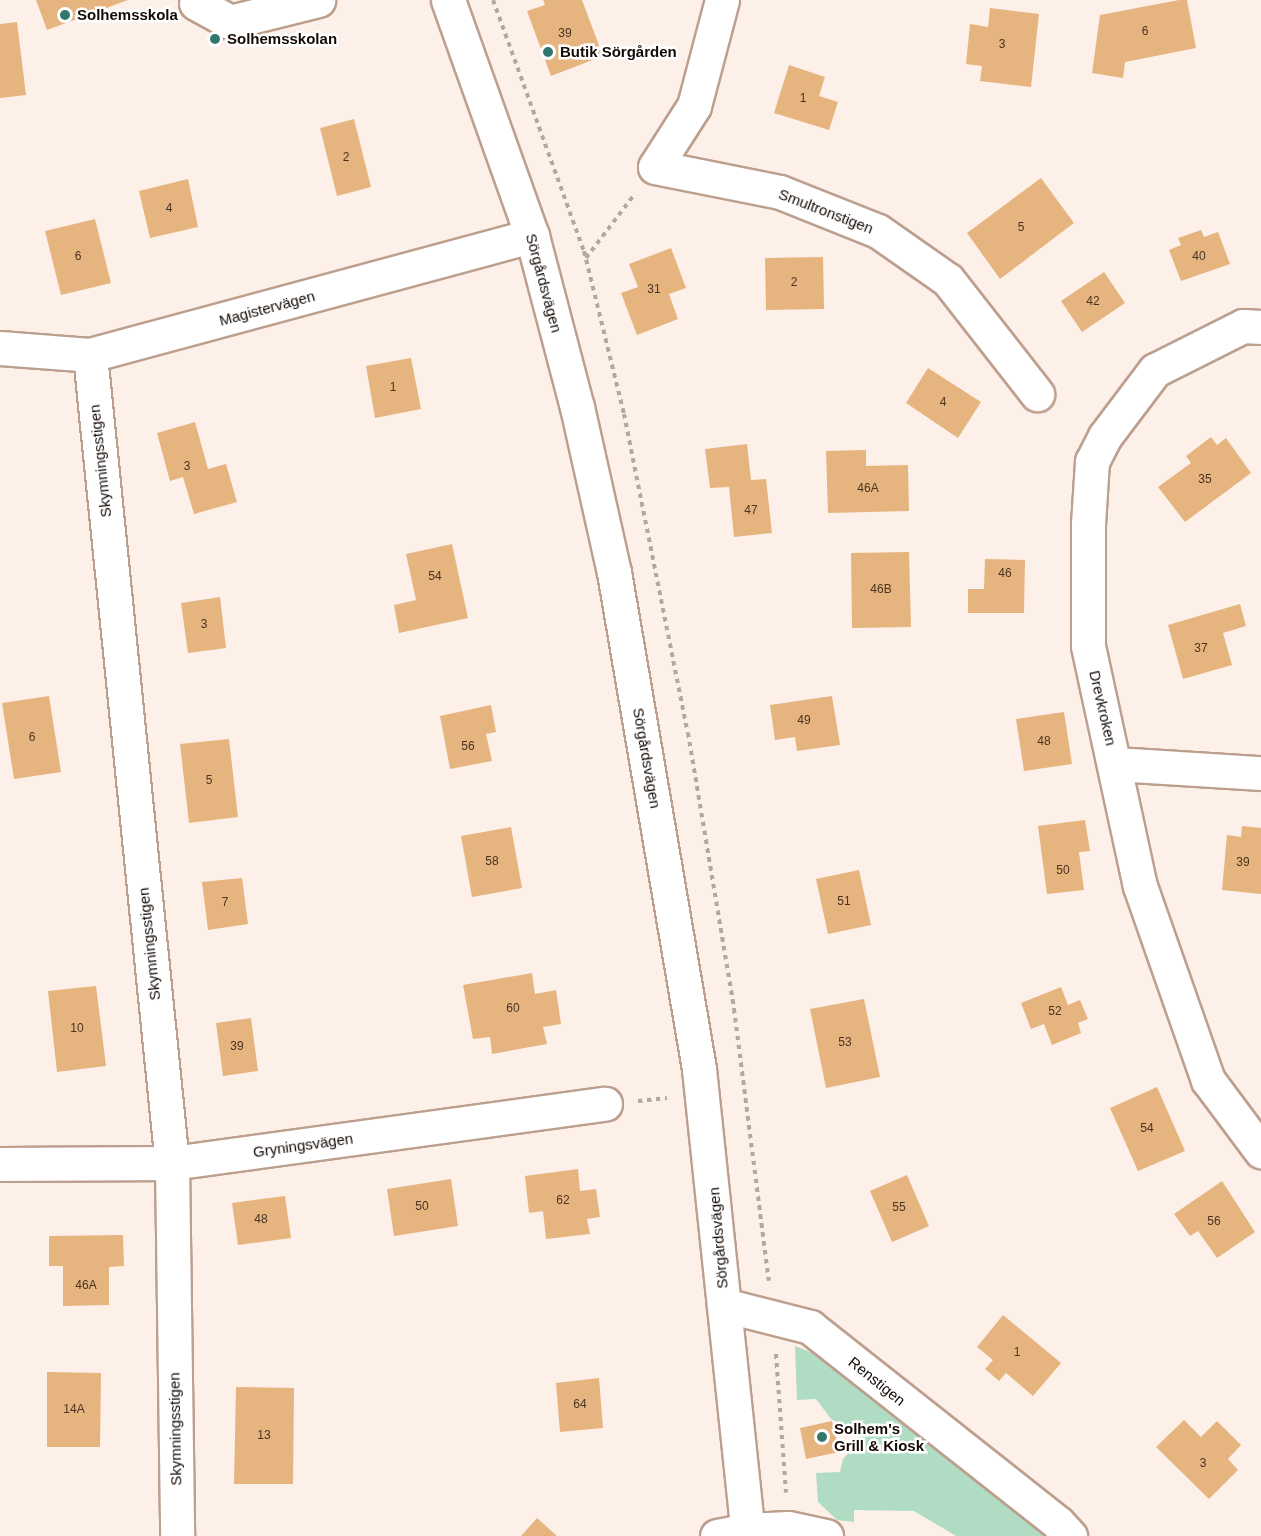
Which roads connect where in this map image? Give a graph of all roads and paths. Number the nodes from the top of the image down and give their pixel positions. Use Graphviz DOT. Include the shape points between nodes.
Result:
graph roads {
  1 [pos="318,0"];
  2 [pos="447,0"];
  3 [pos="722,0"];
  4 [pos="196,3"];
  5 [pos="655,167"];
  6 [pos="532,236"];
  7 [pos="585,259"];
  8 [pos="1261,327"];
  9 [pos="0,348"];
  10 [pos="90,355"];
  11 [pos="1037,394"];
  12 [pos="1116,764"];
  13 [pos="1261,773"];
  14 [pos="605,1104"];
  15 [pos="1261,1151"];
  16 [pos="171,1163"];
  17 [pos="0,1164"];
  18 [pos="724,1305"];
  19 [pos="737,1534"];
  20 [pos="177,1536"];
  21 [pos="826,1536"];
  22 [pos="1070,1536"];
  1 -- 4 [label="street" via="230,22"];
  2 -- 6 [label="street, Sörgårdsvägen"];
  3 -- 5 [label="street" via="694,106"];
  5 -- 7 [label="path"];
  5 -- 11 [label="street, Smultronstigen" via="780,192 878,231 948,280"];
  6 -- 10 [label="street, Magistervägen"];
  6 -- 18 [label="street, Sörgårdsvägen" via="614,572 644,736 699,1069"];
  8 -- 12 [label="street, Drevkroken" via="1243,326 1155,370 1105,436 1092,461 1088,646"];
  9 -- 10 [label="street, Magistervägen"];
  10 -- 16 [label="street, Skymningsstigen"];
  12 -- 13 [label="street"];
  12 -- 15 [label="street, Drevkroken" via="1140,886 1208,1080"];
  14 -- 16 [label="street, Gryningsvägen"];
  16 -- 17 [label="street, Gryningsvägen"];
  16 -- 20 [label="street, Skymningsstigen"];
  18 -- 19 [label="street, Sörgårdsvägen"];
  18 -- 22 [label="street, Renstigen" via="810,1327"];
  19 -- 21 [label="street" via="788,1528"];
}
